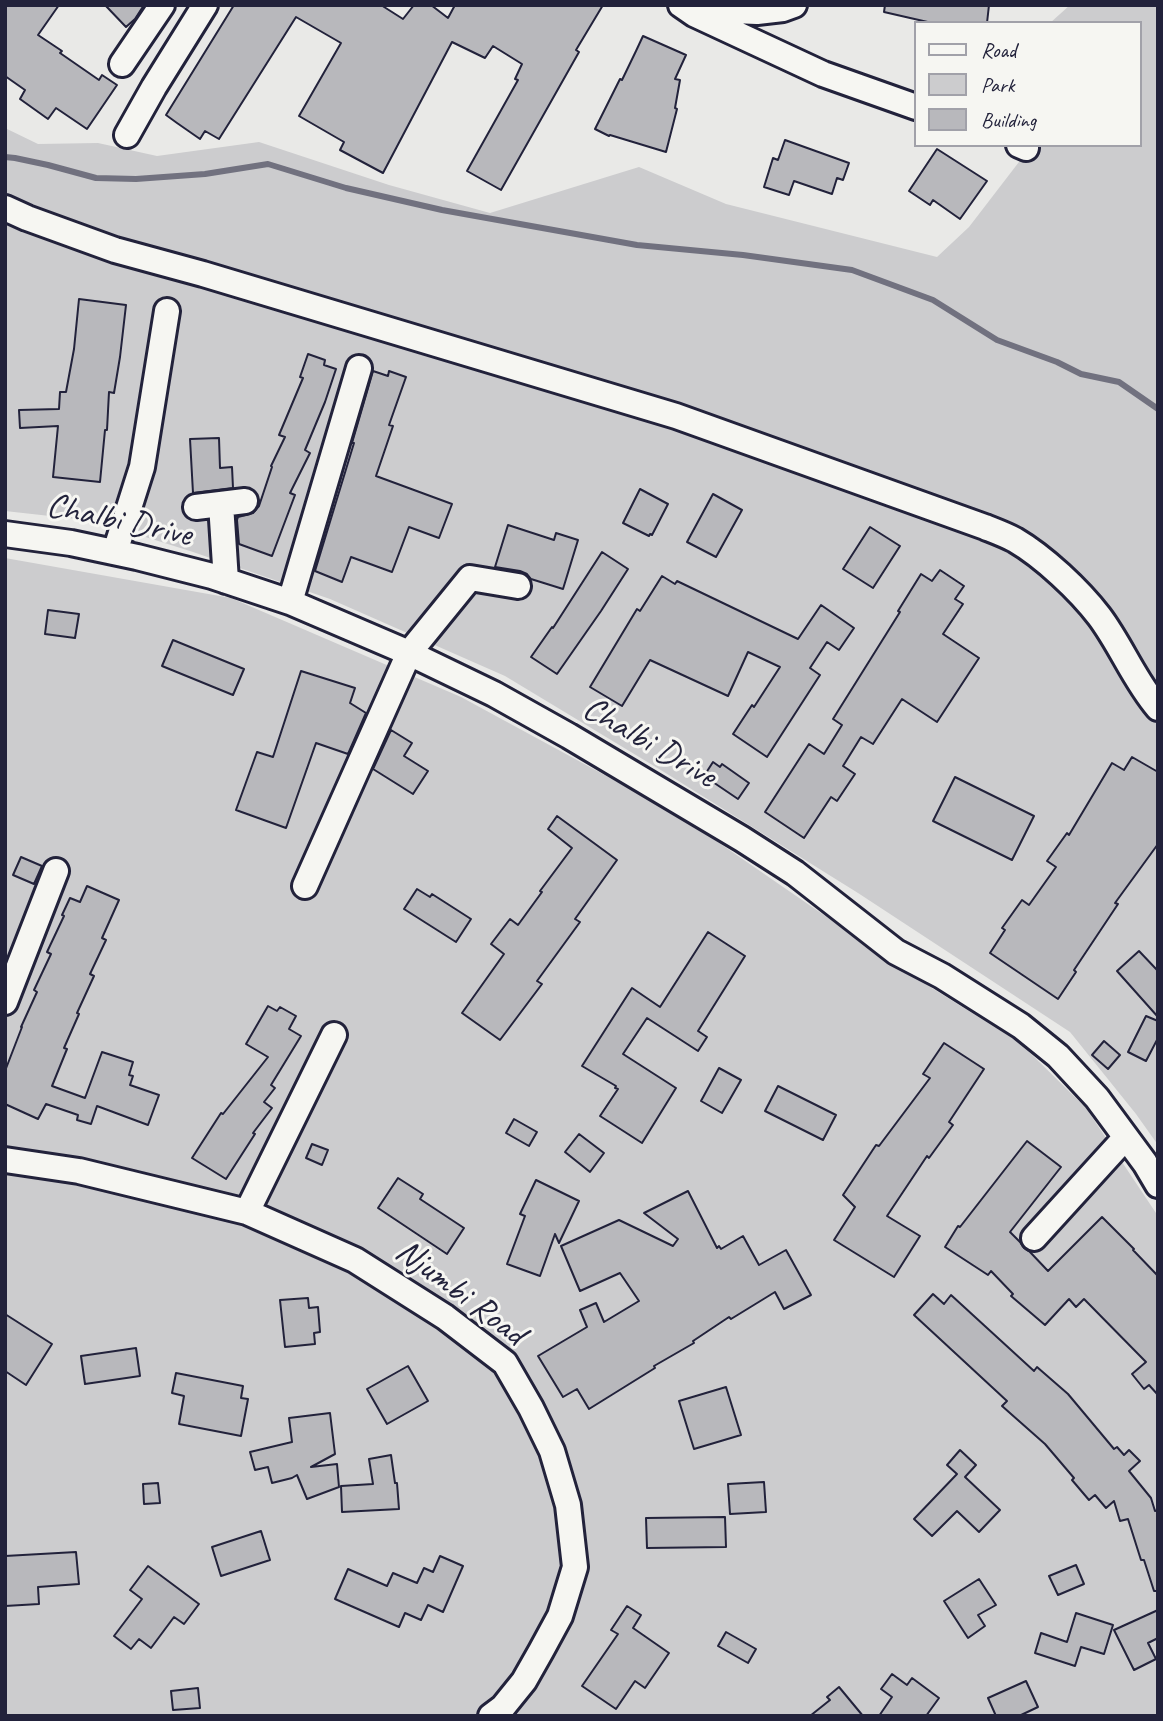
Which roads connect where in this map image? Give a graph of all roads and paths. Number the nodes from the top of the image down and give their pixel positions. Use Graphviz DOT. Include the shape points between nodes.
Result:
graph roads {
  1 [pos="162,5"];
  2 [pos="205,5"];
  3 [pos="794,5"];
  4 [pos="688,9"];
  5 [pos="122,64"];
  6 [pos="914,106"];
  7 [pos="127,135"];
  8 [pos="5,208"];
  9 [pos="167,311"];
  10 [pos="359,368"];
  11 [pos="196,507"];
  12 [pos="5,534"];
  13 [pos="115,552"];
  14 [pos="226,581"];
  15 [pos="518,586"];
  16 [pos="290,602"];
  17 [pos="409,653"];
  18 [pos="1158,708"];
  19 [pos="56,871"];
  20 [pos="305,886"];
  21 [pos="5,1002"];
  22 [pos="334,1034"];
  23 [pos="1058,1056"];
  24 [pos="1030,1059"];
  25 [pos="1126,1137"];
  26 [pos="5,1160"];
  27 [pos="1158,1185"];
  28 [pos="247,1212"];
  29 [pos="1034,1238"];
  30 [pos="491,1716"];
  1 -- 5 [label="street"];
  2 -- 7 [label="street"];
  3 -- 4 [label="street" via="720,14"];
  4 -- 6 [label="street" via="823,74"];
  8 -- 18 [label="street" via="115,250 676,416 985,527 1014,540 1065,579 1099,616"];
  9 -- 13 [label="street" via="142,467"];
  10 -- 16 [label="street"];
  11 -- 14 [label="street" via="233,503"];
  12 -- 13 [label="street, Chalbi Drive"];
  13 -- 14 [label="street, Chalbi Drive"];
  14 -- 16 [label="street, Chalbi Drive"];
  15 -- 17 [label="street" via="470,578"];
  16 -- 17 [label="street, Chalbi Drive"];
  17 -- 20 [label="street"];
  17 -- 23 [label="street, Chalbi Drive" via="494,694 709,818 795,873 896,952 1021,1026"];
  19 -- 21 [label="street"];
  22 -- 28 [label="street"];
  23 -- 24 [label="street"];
  23 -- 25 [label="street, Chalbi Drive" via="1097,1097"];
  25 -- 27 [label="street, Chalbi Drive"];
  25 -- 29 [label="street"];
  26 -- 28 [label="street, Njumbi Road" via="79,1171"];
  28 -- 30 [label="street, Njumbi Road" via="355,1260 488,1349 505,1363 552,1451 568,1505 575,1567 560,1616 530,1671"];
}
